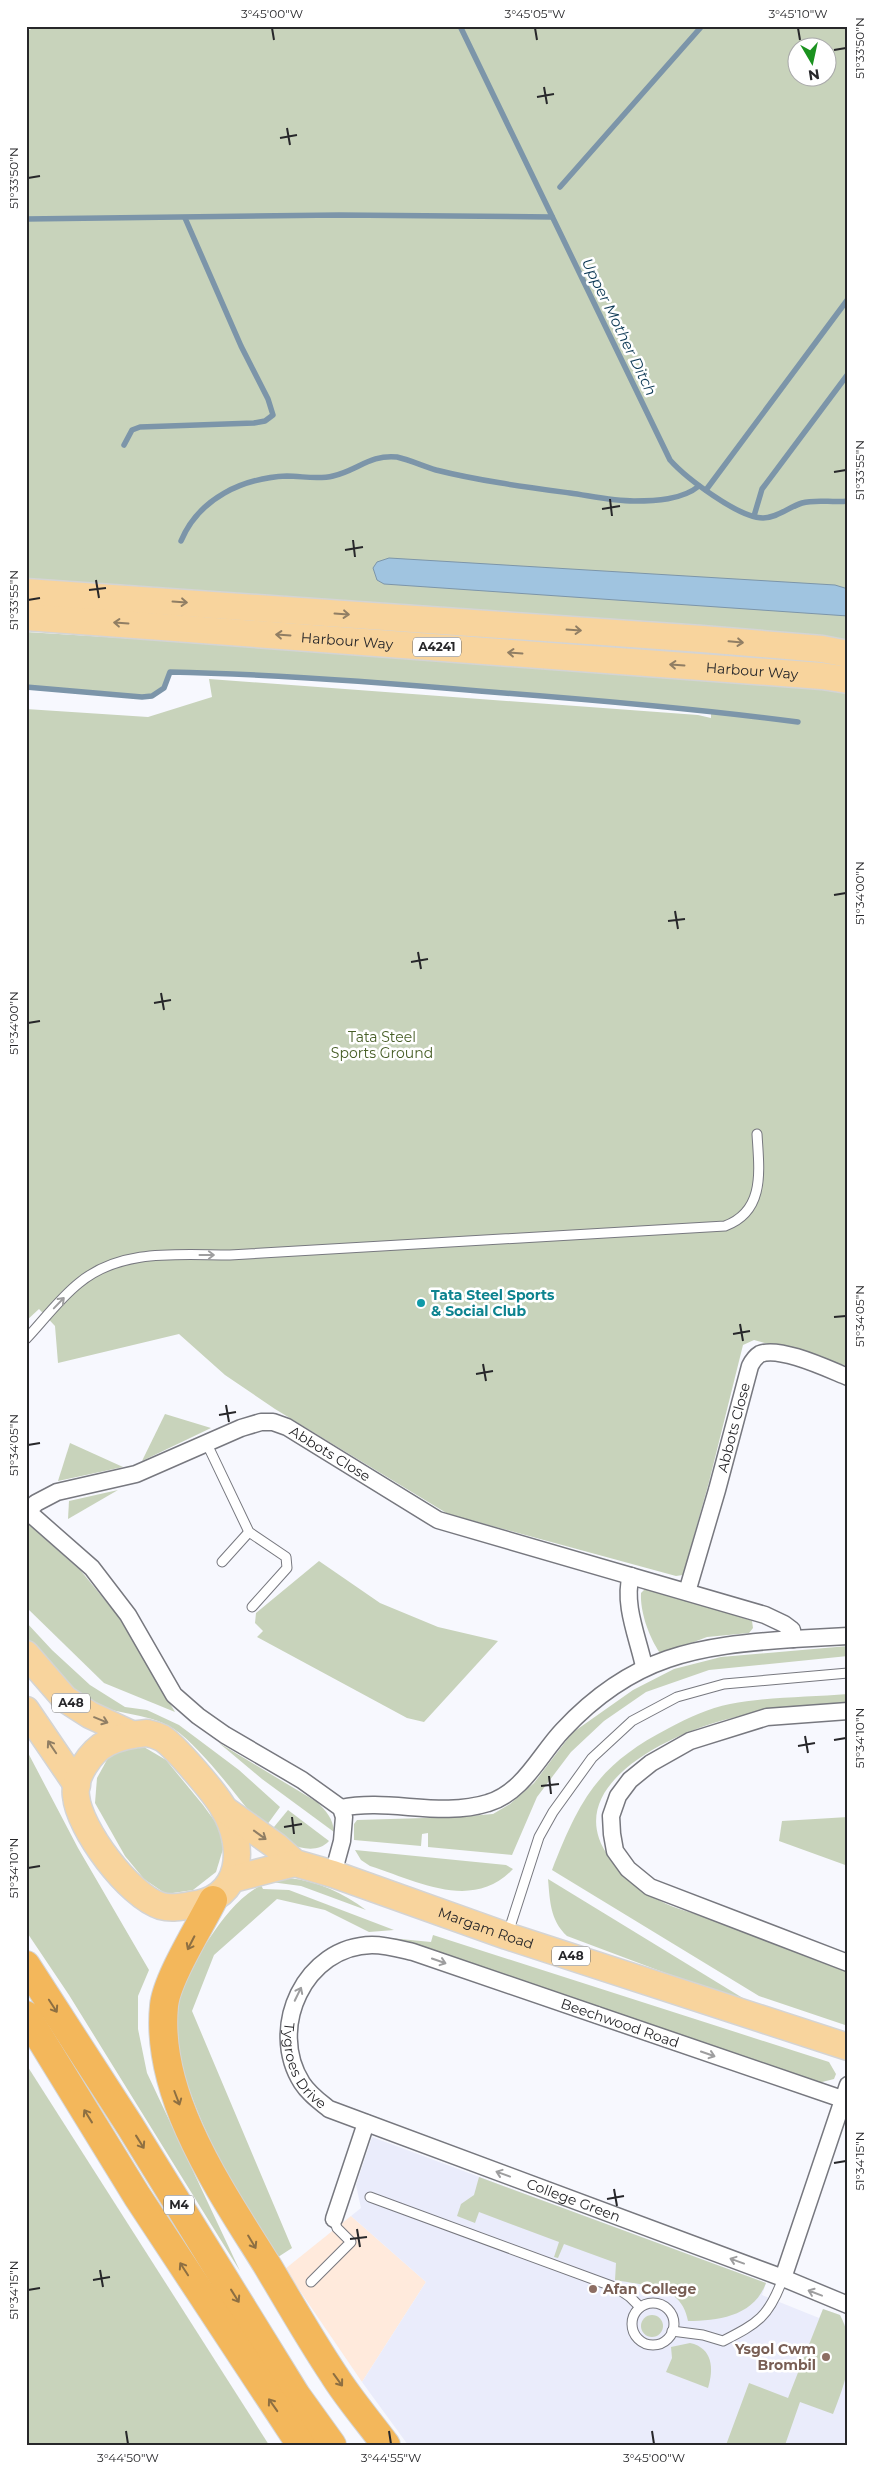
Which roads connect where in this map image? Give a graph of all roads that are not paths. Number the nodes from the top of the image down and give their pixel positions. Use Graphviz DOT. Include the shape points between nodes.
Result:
graph roads {
  1 [pos="26,592"];
  2 [pos="26,617"];
  3 [pos="848,654"];
  4 [pos="848,680"];
  5 [pos="757,1134"];
  6 [pos="26,1339"];
  7 [pos="848,1377"];
  8 [pos="208,1444"];
  9 [pos="27,1511"];
  10 [pos="249,1532"];
  11 [pos="222,1562"];
  12 [pos="631,1576"];
  13 [pos="687,1592"];
  14 [pos="252,1607"];
  15 [pos="848,1636"];
  16 [pos="793,1639"];
  17 [pos="26,1654"];
  18 [pos="647,1666"];
  19 [pos="848,1674"];
  20 [pos="26,1710"];
  21 [pos="848,1710"];
  22 [pos="131,1734"];
  23 [pos="77,1785"];
  24 [pos="224,1808"];
  25 [pos="341,1808"];
  26 [pos="295,1863"];
  27 [pos="333,1874"];
  28 [pos="233,1879"];
  29 [pos="213,1900"];
  30 [pos="507,1936"];
  31 [pos="392,1948"];
  32 [pos="848,1963"];
  33 [pos="26,1965"];
  34 [pos="26,2015"];
  35 [pos="848,2047"];
  36 [pos="846,2095"];
  37 [pos="366,2123"];
  38 [pos="370,2197"];
  39 [pos="334,2219"];
  40 [pos="783,2278"];
  41 [pos="311,2282"];
  42 [pos="848,2305"];
  43 [pos="640,2307"];
  44 [pos="672,2331"];
  45 [pos="301,2445"];
  46 [pos="332,2445"];
  47 [pos="386,2445"];
  1 -- 3 [label="main road, Harbour Way / A4241, one-way" via="702,639"];
  4 -- 2 [label="main road, Harbour Way / A4241, one-way"];
  6 -- 5 [label="lane, one-way" via="77,1284 115,1262 146,1256 230,1255 725,1226 745,1215 755,1199 759,1174"];
  7 -- 13 [label="street, Abbots Close" via="782,1354 769,1352 755,1358 750,1366"];
  8 -- 9 [label="street, Abbots Close" via="136,1474 57,1492 36,1502"];
  8 -- 10 [label="lane"];
  8 -- 12 [label="street, Abbots Close" via="261,1422 288,1427 438,1520"];
  9 -- 25 [label="street, Abbots Close" via="92,1568 128,1615 174,1695 225,1735 302,1780"];
  10 -- 11 [label="lane"];
  10 -- 14 [label="lane" via="286,1557 286,1568"];
  12 -- 13 [label="street, Abbots Close"];
  12 -- 18 [label="street" via="634,1619 643,1662"];
  13 -- 16 [label="street, Abbots Close" via="765,1615 792,1630"];
  15 -- 16 [label="street"];
  16 -- 18 [label="street" via="715,1646"];
  17 -- 22 [label="main road, A48, one-way" via="65,1699"];
  18 -- 25 [label="street" via="588,1707 563,1730 526,1776 505,1795 488,1804 434,1809 356,1805"];
  19 -- 30 [label="lane" via="724,1684 677,1697 632,1721 592,1758 553,1812 539,1838"];
  23 -- 20 [label="main road, A48, one-way"];
  21 -- 32 [label="street" via="768,1717 690,1741 651,1762 630,1780 618,1796 611,1816 615,1851 628,1869 650,1887"];
  22 -- 23 [label="main road" via="106,1743 82,1770"];
  22 -- 24 [label="main road" via="148,1733 162,1738 178,1751"];
  23 -- 29 [label="main road" via="76,1795 92,1838 131,1886 160,1906 171,1908"];
  24 -- 26 [label="main road, Margam Road / A48, one-way"];
  24 -- 28 [label="main road" via="236,1839 238,1855"];
  25 -- 27 [label="street" via="344,1817 342,1841"];
  26 -- 27 [label="main road, Margam Road / A48"];
  26 -- 28 [label="main road"];
  27 -- 30 [label="main road, Margam Road / A48"];
  28 -- 29 [label="main road"];
  29 -- 47 [label="highway, one-way" via="170,1984 164,2005 165,2047 176,2095 227,2201 335,2377"];
  30 -- 35 [label="main road, Margam Road / A48"];
  31 -- 36 [label="street, Beechwood Road, one-way" via="413,1952"];
  37 -- 31 [label="street, Tygroes Drive, one-way" via="329,2109 301,2082 293,2063 288,2025 294,2001 303,1984 328,1958 356,1947"];
  33 -- 46 [label="highway, M4, one-way" via="296,2395"];
  45 -- 34 [label="highway, M4, one-way" via="137,2196"];
  36 -- 40 [label="street"];
  37 -- 39 [label="street"];
  40 -- 37 [label="street, College Green, one-way"];
  38 -- 43 [label="lane" via="617,2288"];
  39 -- 41 [label="lane" via="337,2228 351,2242"];
  42 -- 40 [label="street, College Green, one-way"];
  40 -- 44 [label="lane" via="765,2315 723,2341"];
  43 -- 44 [label="lane" via="654,2303 667,2309 674,2322"];
  43 -- 44 [label="lane" via="632,2320 638,2340 645,2344 659,2344 666,2341"];
}
